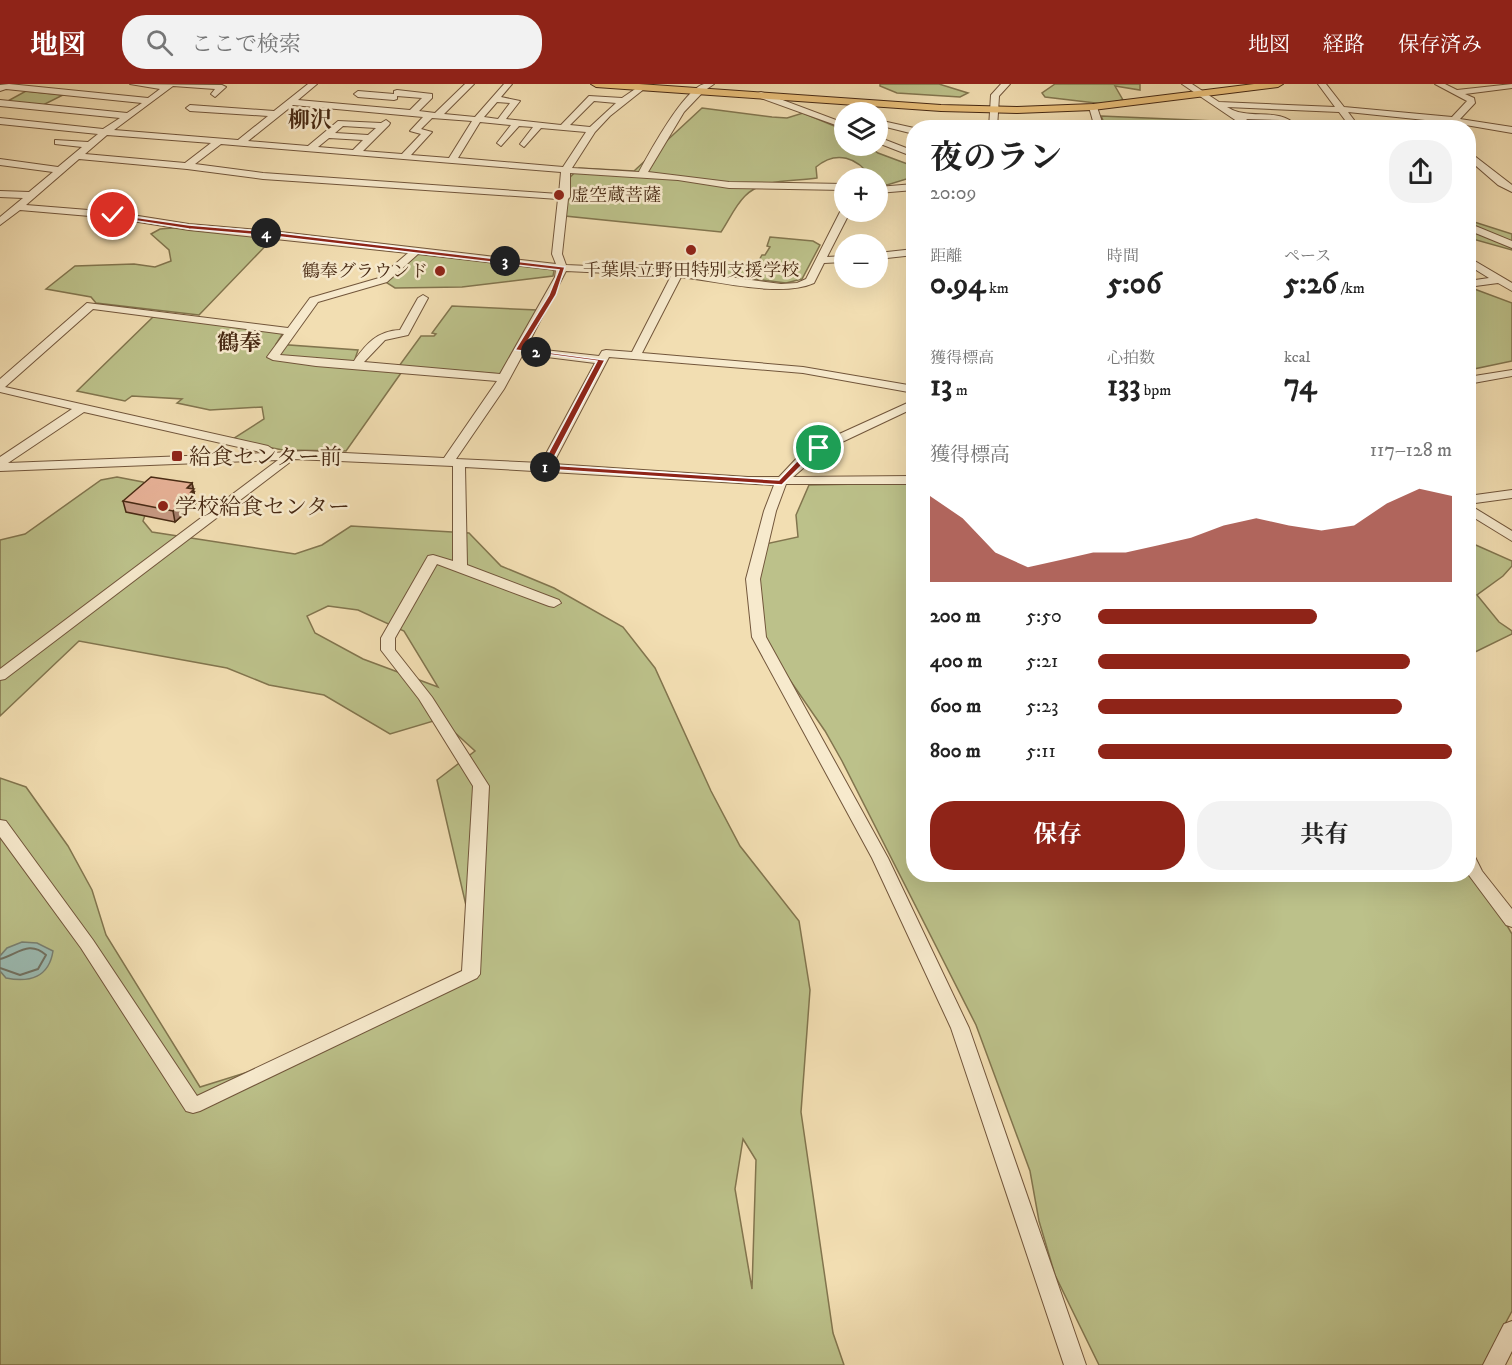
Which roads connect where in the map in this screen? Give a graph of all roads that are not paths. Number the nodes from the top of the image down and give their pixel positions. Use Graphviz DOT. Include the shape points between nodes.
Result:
graph roads {
  1 [pos="36,84"];
  2 [pos="134,84"];
  3 [pos="313,84"];
  4 [pos="406,84"];
  5 [pos="470,84"];
  6 [pos="508,84"];
  7 [pos="596,84"];
  8 [pos="710,84"];
  9 [pos="1006,84"];
  10 [pos="1186,84"];
  11 [pos="1278,84"];
  12 [pos="1322,84"];
  13 [pos="1439,84"];
  14 [pos="171,85"];
  15 [pos="1512,86"];
  16 [pos="641,87"];
  17 [pos="0,89"];
  18 [pos="27,89"];
  19 [pos="696,91"];
  20 [pos="1459,92"];
  21 [pos="68,93"];
  22 [pos="214,94"];
  23 [pos="358,94"];
  24 [pos="1201,94"];
  25 [pos="396,95"];
  26 [pos="761,95"];
  27 [pos="495,99"];
  28 [pos="150,101"];
  29 [pos="623,101"];
  30 [pos="291,102"];
  31 [pos="0,103"];
  32 [pos="1217,104"];
  33 [pos="1093,107"];
  34 [pos="43,108"];
  35 [pos="190,108"];
  36 [pos="381,110"];
  37 [pos="802,110"];
  38 [pos="995,110"];
  39 [pos="1342,110"];
  40 [pos="398,112"];
  41 [pos="412,113"];
  42 [pos="276,114"];
  43 [pos="834,114"];
  44 [pos="434,115"];
  45 [pos="128,116"];
  46 [pos="1236,116"];
  47 [pos="477,120"];
  48 [pos="994,120"];
  49 [pos="1097,120"];
  50 [pos="1242,120"];
  51 [pos="1285,120"];
  52 [pos="1350,120"];
  53 [pos="1420,120"];
  54 [pos="1454,120"];
  55 [pos="0,121"];
  56 [pos="834,122"];
  57 [pos="517,123"];
  58 [pos="494,124"];
  59 [pos="1476,124"];
  60 [pos="539,125"];
  61 [pos="888,125"];
  62 [pos="383,126"];
  63 [pos="563,128"];
  64 [pos="906,129"];
  65 [pos="592,130"];
  66 [pos="1512,130"];
  67 [pos="105,132"];
  68 [pos="327,135"];
  69 [pos="371,138"];
  70 [pos="220,141"];
  71 [pos="58,142"];
  72 [pos="240,143"];
  73 [pos="501,143"];
  74 [pos="524,144"];
  75 [pos="888,144"];
  76 [pos="88,145"];
  77 [pos="310,149"];
  78 [pos="906,151"];
  79 [pos="356,152"];
  80 [pos="76,156"];
  81 [pos="405,156"];
  82 [pos="452,160"];
  83 [pos="1476,161"];
  84 [pos="2,165"];
  85 [pos="188,166"];
  86 [pos="59,170"];
  87 [pos="566,170"];
  88 [pos="642,175"];
  89 [pos="834,187"];
  90 [pos="906,188"];
  91 [pos="888,189"];
  92 [pos="1512,189"];
  93 [pos="0,194"];
  94 [pos="30,195"];
  95 [pos="564,196"];
  96 [pos="17,207"];
  97 [pos="0,222"];
  98 [pos="839,222"];
  99 [pos="1476,229"];
  100 [pos="1512,245"];
  101 [pos="416,251"];
  102 [pos="906,253"];
  103 [pos="888,255"];
  104 [pos="834,259"];
  105 [pos="821,260"];
  106 [pos="1476,265"];
  107 [pos="562,268"];
  108 [pos="678,273"];
  109 [pos="1499,280"];
  110 [pos="1476,283"];
  111 [pos="1512,288"];
  112 [pos="423,298"];
  113 [pos="290,332"];
  114 [pos="519,350"];
  115 [pos="636,354"];
  116 [pos="602,360"];
  117 [pos="357,365"];
  118 [pos="1512,373"];
  119 [pos="503,378"];
  120 [pos="1476,380"];
  121 [pos="0,387"];
  122 [pos="906,389"];
  123 [pos="906,407"];
  124 [pos="81,408"];
  125 [pos="213,438"];
  126 [pos="273,455"];
  127 [pos="292,455"];
  128 [pos="188,459"];
  129 [pos="453,463"];
  130 [pos="0,465"];
  131 [pos="544,467"];
  132 [pos="906,480"];
  133 [pos="782,482"];
  134 [pos="1512,494"];
  135 [pos="1476,499"];
  136 [pos="1476,513"];
  137 [pos="1512,537"];
  138 [pos="460,566"];
  139 [pos="554,603"];
  140 [pos="0,676"];
  141 [pos="0,825"];
  142 [pos="1476,874"];
  143 [pos="1512,921"];
  144 [pos="1512,1330"];
  145 [pos="1075,1365"];
  146 [pos="1494,1365"];
  1 -- 18 [label="street"];
  2 -- 14 [label="street"];
  3 -- 30 [label="street"];
  4 -- 25 [label="street"];
  5 -- 44 [label="street"];
  6 -- 27 [label="street"];
  7 -- 16 [label="main road"];
  8 -- 19 [label="street"];
  9 -- 38 [label="street" via="995,95"];
  10 -- 24 [label="street"];
  11 -- 24 [label="main road"];
  12 -- 39 [label="street"];
  13 -- 20 [label="street"];
  14 -- 22 [label="street" via="222,87"];
  14 -- 28 [label="street"];
  15 -- 20 [label="street"];
  16 -- 19 [label="main road"];
  16 -- 29 [label="street"];
  17 -- 18 [label="street"];
  18 -- 21 [label="street"];
  18 -- 31 [label="street"];
  19 -- 26 [label="main road"];
  19 -- 88 [label="street" via="664,134"];
  20 -- 54 [label="street" via="1471,103"];
  21 -- 28 [label="street"];
  21 -- 34 [label="street"];
  23 -- 25 [label="street"];
  24 -- 32 [label="street"];
  24 -- 33 [label="main road"];
  25 -- 36 [label="street"];
  25 -- 41 [label="street" via="429,96"];
  26 -- 37 [label="street"];
  26 -- 38 [label="main road"];
  27 -- 47 [label="street"];
  27 -- 58 [label="street" via="516,101"];
  28 -- 45 [label="street"];
  29 -- 63 [label="street" via="592,98"];
  29 -- 65 [label="street"];
  30 -- 36 [label="street"];
  30 -- 42 [label="street"];
  31 -- 34 [label="street"];
  32 -- 39 [label="street"];
  32 -- 46 [label="street"];
  33 -- 38 [label="main road"];
  33 -- 49 [label="street"];
  34 -- 45 [label="street"];
  35 -- 42 [label="street"];
  36 -- 40 [label="street"];
  37 -- 43 [label="street"];
  37 -- 56 [label="street"];
  38 -- 48 [label="street"];
  39 -- 52 [label="street"];
  39 -- 53 [label="street" via="1379,111"];
  40 -- 41 [label="street"];
  40 -- 62 [label="street"];
  41 -- 44 [label="street"];
  42 -- 72 [label="street"];
  44 -- 47 [label="street"];
  44 -- 81 [label="street" via="414,131 428,132"];
  45 -- 67 [label="street"];
  46 -- 50 [label="street"];
  46 -- 51 [label="street"];
  47 -- 58 [label="street"];
  47 -- 82 [label="street"];
  55 -- 67 [label="street"];
  57 -- 58 [label="street"];
  57 -- 60 [label="street"];
  57 -- 73 [label="street"];
  59 -- 66 [label="street"];
  60 -- 63 [label="street"];
  60 -- 74 [label="street"];
  61 -- 64 [label="street"];
  62 -- 68 [label="street" via="341,123"];
  62 -- 69 [label="street"];
  63 -- 65 [label="street"];
  65 -- 87 [label="street"];
  67 -- 70 [label="street" via="171,134"];
  67 -- 76 [label="street"];
  68 -- 69 [label="street"];
  68 -- 77 [label="street"];
  69 -- 79 [label="street"];
  70 -- 72 [label="street"];
  70 -- 85 [label="street"];
  71 -- 76 [label="street"];
  72 -- 77 [label="street"];
  75 -- 78 [label="street"];
  76 -- 80 [label="street"];
  77 -- 79 [label="street"];
  79 -- 81 [label="street"];
  80 -- 85 [label="street"];
  80 -- 86 [label="street"];
  81 -- 82 [label="street"];
  82 -- 87 [label="street"];
  83 -- 92 [label="street"];
  84 -- 86 [label="street"];
  85 -- 95 [label="street" via="263,176"];
  86 -- 94 [label="street"];
  87 -- 88 [label="street"];
  87 -- 95 [label="street"];
  88 -- 89 [label="street" via="739,186"];
  90 -- 91 [label="street"];
  93 -- 94 [label="street"];
  94 -- 96 [label="street"];
  95 -- 107 [label="street" via="557,254"];
  96 -- 97 [label="street"];
  96 -- 101 [label="street"];
  98 -- 105 [label="street"];
  99 -- 100 [label="street"];
  101 -- 107 [label="street"];
  101 -- 113 [label="street" via="383,280 314,300"];
  102 -- 103 [label="street"];
  104 -- 105 [label="street"];
  105 -- 108 [label="street" via="810,281 791,287"];
  106 -- 109 [label="street"];
  107 -- 108 [label="street"];
  107 -- 114 [label="street" via="552,295"];
  108 -- 115 [label="street"];
  109 -- 110 [label="street"];
  109 -- 111 [label="street"];
  112 -- 117 [label="street" via="404,333 389,333 374,342"];
  113 -- 117 [label="street" via="275,350 276,359"];
  113 -- 121 [label="street" via="91,305"];
  114 -- 116 [label="street"];
  114 -- 119 [label="street"];
  115 -- 116 [label="street" via="606,352"];
  115 -- 122 [label="street" via="803,370"];
  116 -- 131 [label="street"];
  117 -- 119 [label="street"];
  118 -- 120 [label="street"];
  119 -- 129 [label="street"];
  121 -- 124 [label="street"];
  123 -- 133 [label="street" via="819,448"];
  124 -- 125 [label="street"];
  124 -- 130 [label="street"];
  125 -- 126 [label="street" via="273,451"];
  125 -- 128 [label="street"];
  126 -- 127 [label="street"];
  126 -- 128 [label="street"];
  127 -- 129 [label="street"];
  127 -- 140 [label="street"];
  128 -- 130 [label="street"];
  129 -- 131 [label="street"];
  129 -- 138 [label="street"];
  131 -- 133 [label="street"];
  132 -- 133 [label="street"];
  133 -- 145 [label="street" via="753,579 759,637 880,858 960,1028"];
  134 -- 135 [label="street"];
  136 -- 137 [label="street"];
  138 -- 139 [label="street"];
  138 -- 141 [label="street" via="433,559 388,638 388,650 425,697 482,786 471,974 193,1106 87,944"];
  142 -- 143 [label="street"];
  144 -- 146 [label="street"];
}
